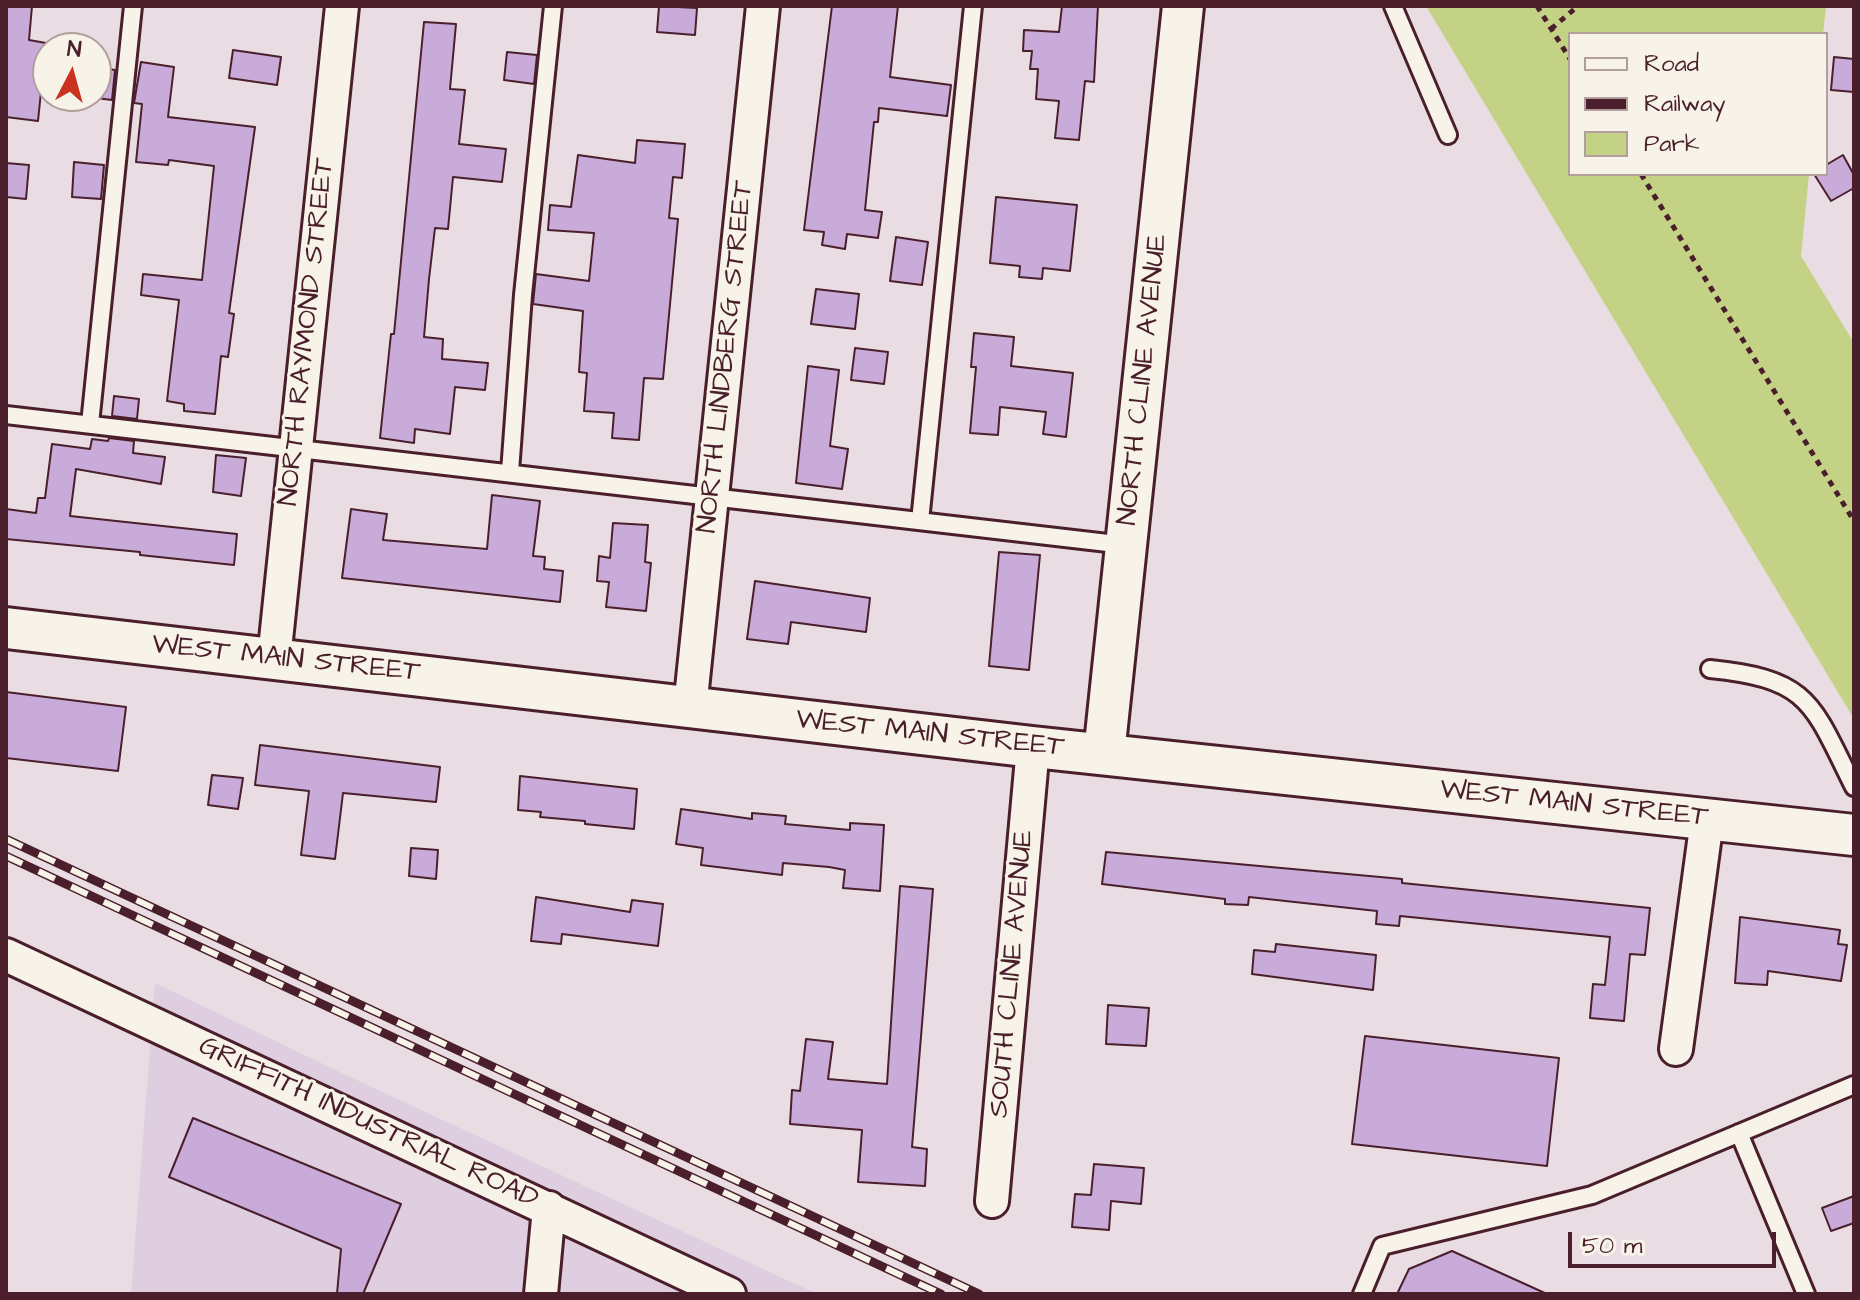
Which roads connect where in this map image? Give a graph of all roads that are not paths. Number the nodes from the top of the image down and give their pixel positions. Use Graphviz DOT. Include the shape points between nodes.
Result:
graph roads {
  1 [pos="133,6"];
  2 [pos="342,6"];
  3 [pos="553,6"];
  4 [pos="763,6"];
  5 [pos="973,6"];
  6 [pos="1183,6"];
  7 [pos="1393,6"];
  8 [pos="1448,135"];
  9 [pos="6,415"];
  10 [pos="90,424"];
  11 [pos="296,448"];
  12 [pos="510,472"];
  13 [pos="712,495"];
  14 [pos="920,521"];
  15 [pos="1126,545"];
  16 [pos="6,628"];
  17 [pos="274,659"];
  18 [pos="1710,669"];
  19 [pos="690,708"];
  20 [pos="1033,747"];
  21 [pos="1104,754"];
  22 [pos="1854,787"];
  23 [pos="1707,820"];
  24 [pos="1854,835"];
  25 [pos="6,955"];
  26 [pos="1676,1049"];
  27 [pos="1854,1085"];
  28 [pos="1739,1133"];
  29 [pos="992,1201"];
  30 [pos="549,1208"];
  31 [pos="698,1287"];
  32 [pos="541,1294"];
  33 [pos="729,1294"];
  34 [pos="1362,1294"];
  35 [pos="1806,1294"];
  1 -- 10 [label="lane"];
  2 -- 11 [label="street, NORTH RAYMOND STREET"];
  3 -- 12 [label="lane"];
  4 -- 13 [label="street, NORTH LINDBERG STREET"];
  5 -- 14 [label="lane"];
  6 -- 15 [label="street, NORTH CLINE AVENUE"];
  7 -- 8 [label="lane"];
  9 -- 10 [label="lane"];
  10 -- 11 [label="lane"];
  11 -- 12 [label="lane"];
  11 -- 17 [label="street, NORTH RAYMOND STREET"];
  12 -- 13 [label="lane"];
  13 -- 14 [label="lane"];
  13 -- 19 [label="street, NORTH LINDBERG STREET"];
  14 -- 15 [label="lane"];
  15 -- 21 [label="street, NORTH CLINE AVENUE"];
  16 -- 17 [label="street, WEST MAIN STREET"];
  17 -- 19 [label="street, WEST MAIN STREET"];
  18 -- 22 [label="lane" via="1757,673 1805,697"];
  19 -- 20 [label="street, WEST MAIN STREET"];
  20 -- 21 [label="street, WEST MAIN STREET"];
  20 -- 29 [label="street, SOUTH CLINE AVENUE"];
  21 -- 23 [label="street, WEST MAIN STREET"];
  23 -- 24 [label="street, WEST MAIN STREET"];
  23 -- 26 [label="street"];
  25 -- 30 [label="street, GRIFFITH INDUSTRIAL ROAD"];
  27 -- 28 [label="lane"];
  28 -- 34 [label="lane" via="1592,1195 1382,1246"];
  28 -- 35 [label="lane"];
  30 -- 31 [label="street, GRIFFITH INDUSTRIAL ROAD"];
  30 -- 32 [label="street"];
  31 -- 33 [label="street, GRIFFITH INDUSTRIAL ROAD"];
}
